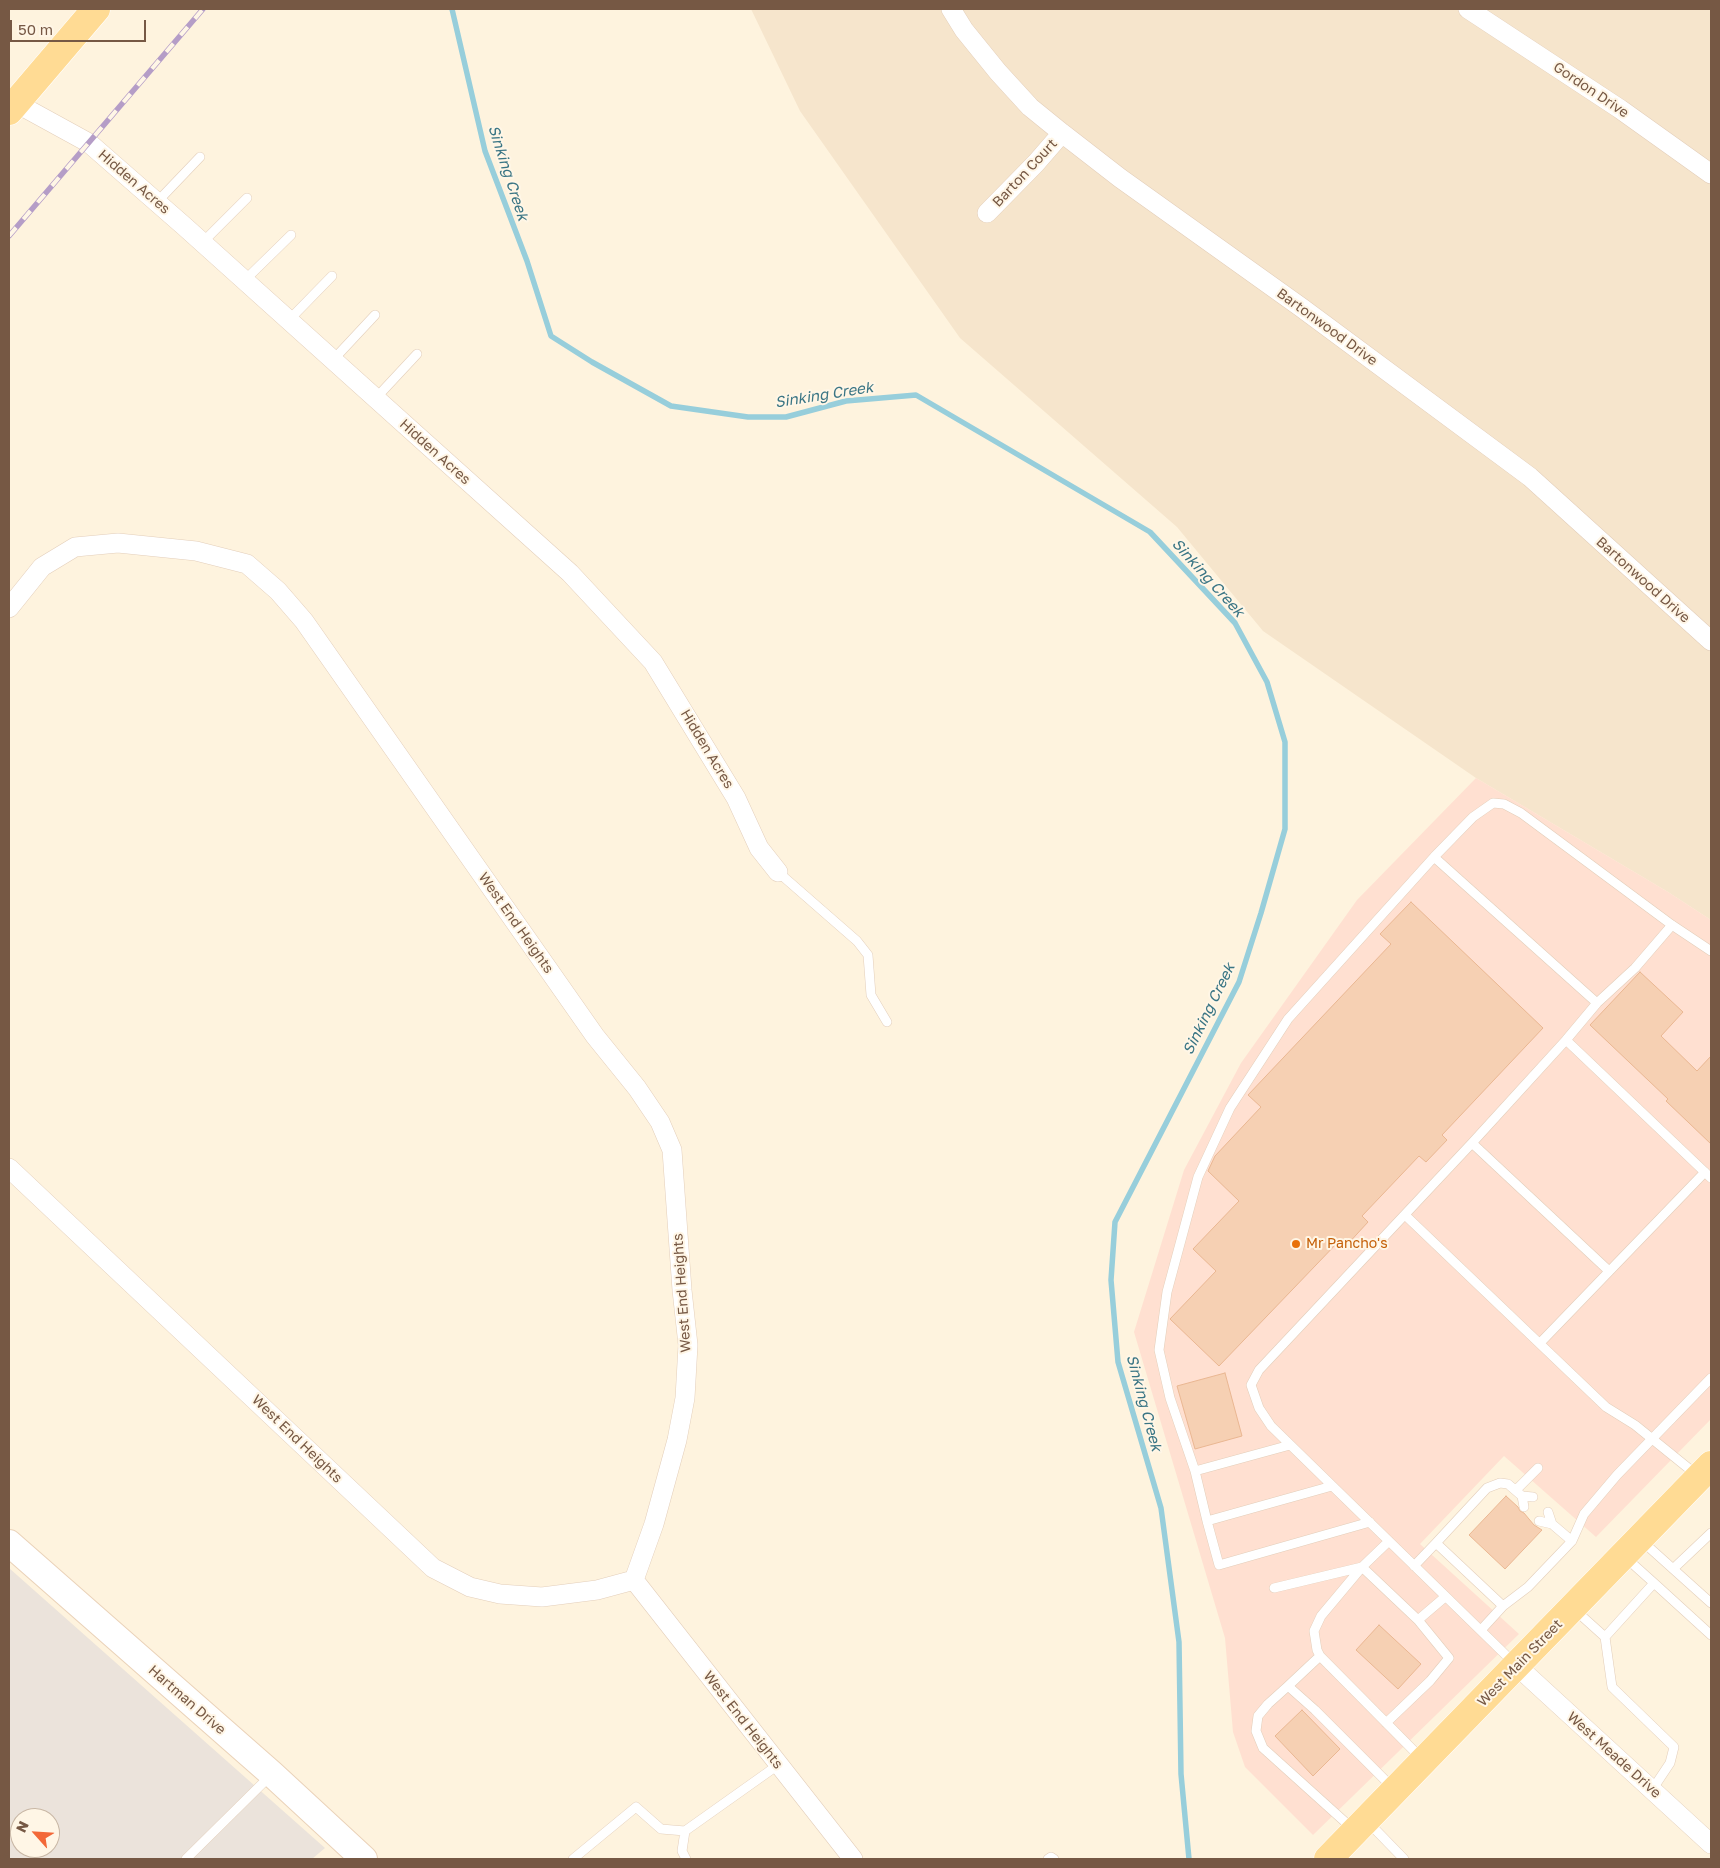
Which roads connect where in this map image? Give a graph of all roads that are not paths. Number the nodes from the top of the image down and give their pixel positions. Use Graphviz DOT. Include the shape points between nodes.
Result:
graph roads {
  1 [pos="96,9"];
  2 [pos="950,9"];
  3 [pos="1468,9"];
  4 [pos="11,105"];
  5 [pos="1062,133"];
  6 [pos="200,157"];
  7 [pos="1711,174"];
  8 [pos="247,198"];
  9 [pos="157,202"];
  10 [pos="987,213"];
  11 [pos="291,236"];
  12 [pos="202,242"];
  13 [pos="332,276"];
  14 [pos="245,280"];
  15 [pos="375,315"];
  16 [pos="289,320"];
  17 [pos="417,354"];
  18 [pos="333,360"];
  19 [pos="376,398"];
  20 [pos="9,608"];
  21 [pos="1711,641"];
  22 [pos="1434,857"];
  23 [pos="778,872"];
  24 [pos="1672,926"];
  25 [pos="1711,951"];
  26 [pos="1597,1003"];
  27 [pos="887,1022"];
  28 [pos="1566,1040"];
  29 [pos="1472,1143"];
  30 [pos="9,1168"];
  31 [pos="1708,1175"];
  32 [pos="1405,1214"];
  33 [pos="1609,1271"];
  34 [pos="1540,1343"];
  35 [pos="1711,1378"];
  36 [pos="1652,1438"];
  37 [pos="1290,1445"];
  38 [pos="1538,1468"];
  39 [pos="1195,1471"];
  40 [pos="1707,1477"];
  41 [pos="1332,1486"];
  42 [pos="1519,1493"];
  43 [pos="1533,1498"];
  44 [pos="1524,1508"];
  45 [pos="1548,1512"];
  46 [pos="1539,1520"];
  47 [pos="1207,1522"];
  48 [pos="1370,1522"];
  49 [pos="1552,1524"];
  50 [pos="1711,1533"];
  51 [pos="1389,1541"];
  52 [pos="1572,1541"];
  53 [pos="9,1543"];
  54 [pos="1436,1543"];
  55 [pos="1632,1548"];
  56 [pos="1414,1566"];
  57 [pos="1362,1567"];
  58 [pos="1673,1569"];
  59 [pos="634,1580"];
  60 [pos="1654,1583"];
  61 [pos="1274,1588"];
  62 [pos="1445,1598"];
  63 [pos="1711,1603"];
  64 [pos="1503,1606"];
  65 [pos="1573,1608"];
  66 [pos="1418,1620"];
  67 [pos="1481,1630"];
  68 [pos="1711,1635"];
  69 [pos="1605,1637"];
  70 [pos="1320,1656"];
  71 [pos="1517,1666"];
  72 [pos="1288,1686"];
  73 [pos="1386,1723"];
  74 [pos="1424,1761"];
  75 [pos="778,1765"];
  76 [pos="272,1774"];
  77 [pos="1395,1790"];
  78 [pos="1652,1790"];
  79 [pos="1361,1826"];
  80 [pos="685,1831"];
  81 [pos="1710,1839"];
  82 [pos="1400,1858"];
  83 [pos="186,1859"];
  84 [pos="364,1859"];
  85 [pos="573,1859"];
  86 [pos="686,1859"];
  87 [pos="853,1859"];
  88 [pos="1328,1859"];
  1 -- 4 [label="main road"];
  2 -- 5 [label="street, Bartonwood Drive" via="998,72 1030,107"];
  3 -- 7 [label="street, Gordon Drive" via="1620,108"];
  4 -- 9 [label="street, Hidden Acres" via="89,143"];
  5 -- 10 [label="street, Barton Court"];
  5 -- 21 [label="street, Bartonwood Drive" via="1530,477"];
  6 -- 9 [label="lane"];
  8 -- 12 [label="lane"];
  9 -- 12 [label="street, Hidden Acres"];
  11 -- 14 [label="lane"];
  12 -- 14 [label="street, Hidden Acres"];
  13 -- 16 [label="lane"];
  14 -- 16 [label="street, Hidden Acres"];
  15 -- 18 [label="lane"];
  16 -- 18 [label="street, Hidden Acres"];
  17 -- 19 [label="lane"];
  18 -- 19 [label="street, Hidden Acres"];
  19 -- 23 [label="street, Hidden Acres" via="570,573 653,662 736,798 758,848"];
  20 -- 59 [label="street, West End Heights" via="42,567 76,547 118,543 196,551 246,564 278,591 304,621 595,1036 660,1122 672,1150 688,1345 685,1398 654,1524"];
  22 -- 24 [label="lane" via="1473,818 1494,803 1504,804 1521,813"];
  22 -- 26 [label="lane"];
  22 -- 39 [label="lane" via="1288,1019 1230,1108 1198,1177 1167,1292 1159,1350 1170,1398"];
  23 -- 27 [label="lane" via="857,941 868,955 871,995"];
  24 -- 25 [label="lane"];
  24 -- 26 [label="lane" via="1635,968"];
  26 -- 28 [label="lane"];
  28 -- 29 [label="lane"];
  28 -- 31 [label="lane"];
  29 -- 32 [label="lane"];
  29 -- 33 [label="lane"];
  30 -- 59 [label="street, West End Heights" via="433,1568 470,1587 500,1594 542,1597 597,1590"];
  31 -- 33 [label="lane"];
  32 -- 34 [label="lane"];
  32 -- 37 [label="lane" via="1259,1370 1251,1385 1258,1408"];
  33 -- 34 [label="lane"];
  34 -- 36 [label="lane" via="1606,1407"];
  35 -- 36 [label="lane"];
  36 -- 40 [label="lane"];
  36 -- 52 [label="lane" via="1584,1514"];
  37 -- 39 [label="lane"];
  37 -- 41 [label="lane"];
  38 -- 42 [label="lane"];
  39 -- 47 [label="lane"];
  40 -- 55 [label="main road, West Main Street"];
  41 -- 47 [label="lane"];
  41 -- 48 [label="lane"];
  42 -- 43 [label="lane"];
  42 -- 44 [label="lane"];
  42 -- 54 [label="lane" via="1508,1484 1487,1488"];
  45 -- 49 [label="lane"];
  46 -- 49 [label="lane"];
  47 -- 48 [label="lane" via="1219,1565"];
  48 -- 51 [label="lane"];
  49 -- 52 [label="lane"];
  50 -- 58 [label="lane"];
  51 -- 56 [label="lane"];
  51 -- 57 [label="lane"];
  52 -- 64 [label="lane" via="1528,1587"];
  53 -- 76 [label="main road, Hartman Drive"];
  54 -- 56 [label="lane"];
  54 -- 64 [label="lane"];
  55 -- 58 [label="lane"];
  55 -- 60 [label="lane"];
  55 -- 65 [label="main road, West Main Street"];
  56 -- 62 [label="lane"];
  57 -- 61 [label="lane"];
  57 -- 66 [label="lane"];
  57 -- 70 [label="lane" via="1321,1616 1314,1631"];
  58 -- 63 [label="lane"];
  59 -- 75 [label="street, West End Heights"];
  60 -- 68 [label="lane"];
  60 -- 69 [label="lane"];
  62 -- 66 [label="lane"];
  62 -- 67 [label="lane"];
  64 -- 67 [label="lane"];
  65 -- 69 [label="lane"];
  65 -- 71 [label="main road, West Main Street"];
  66 -- 73 [label="lane" via="1450,1658"];
  67 -- 71 [label="lane"];
  69 -- 78 [label="lane" via="1612,1687 1674,1747 1670,1763"];
  70 -- 72 [label="lane"];
  70 -- 73 [label="lane"];
  71 -- 74 [label="main road, West Main Street"];
  71 -- 78 [label="street, West Meade Drive"];
  72 -- 77 [label="lane"];
  72 -- 79 [label="lane" via="1258,1716 1256,1731 1263,1748"];
  73 -- 74 [label="lane"];
  74 -- 77 [label="main road, West Main Street"];
  75 -- 80 [label="lane"];
  75 -- 87 [label="street, West End Heights"];
  76 -- 83 [label="lane"];
  76 -- 84 [label="main road, Hartman Drive"];
  77 -- 79 [label="main road, West Main Street"];
  78 -- 81 [label="street, West Meade Drive"];
  79 -- 82 [label="lane"];
  79 -- 88 [label="main road, West Main Street"];
  80 -- 85 [label="lane" via="662,1829 636,1807"];
  80 -- 86 [label="lane" via="682,1851"];
}
